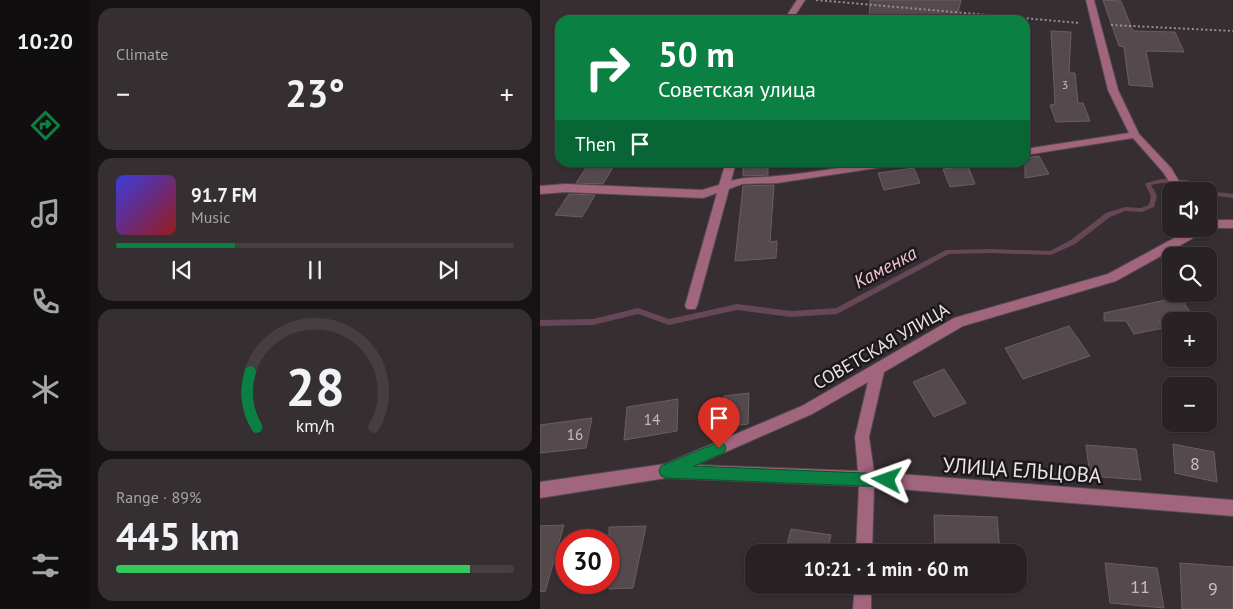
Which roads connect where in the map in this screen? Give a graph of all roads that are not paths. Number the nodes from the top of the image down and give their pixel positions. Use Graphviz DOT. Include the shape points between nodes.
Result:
graph roads {
  1 [pos="801,0"];
  2 [pos="1090,0"];
  3 [pos="791,15"];
  4 [pos="1135,135"];
  5 [pos="1030,151"];
  6 [pos="730,167"];
  7 [pos="863,167"];
  8 [pos="1174,182"];
  9 [pos="725,187"];
  10 [pos="540,190"];
  11 [pos="1217,224"];
  12 [pos="1233,224"];
  13 [pos="1184,237"];
  14 [pos="691,306"];
  15 [pos="878,369"];
  16 [pos="666,471"];
  17 [pos="867,479"];
  18 [pos="540,490"];
  19 [pos="1233,508"];
  20 [pos="864,544"];
  21 [pos="863,594"];
  22 [pos="862,609"];
  1 -- 3 [label="street"];
  2 -- 4 [label="street" via="1113,90"];
  4 -- 5 [label="street"];
  4 -- 8 [label="street"];
  6 -- 9 [label="street"];
  7 -- 9 [label="street" via="777,180 741,181"];
  9 -- 10 [label="street" via="703,194 565,188"];
  9 -- 14 [label="street"];
  11 -- 12 [label="street, СОВЕТСКАЯ УЛИЦА"];
  13 -- 15 [label="street, СОВЕТСКАЯ УЛИЦА" via="1112,278 959,322"];
  15 -- 16 [label="street, СОВЕТСКАЯ УЛИЦА" via="807,410"];
  15 -- 17 [label="street" via="862,437"];
  16 -- 17 [label="street, УЛИЦА ЕЛЬЦОВА"];
  16 -- 18 [label="street, УЛИЦА ЕЛЬЦОВА"];
  17 -- 19 [label="street, УЛИЦА ЕЛЬЦОВА"];
  17 -- 20 [label="street"];
  21 -- 22 [label="street"];
}
